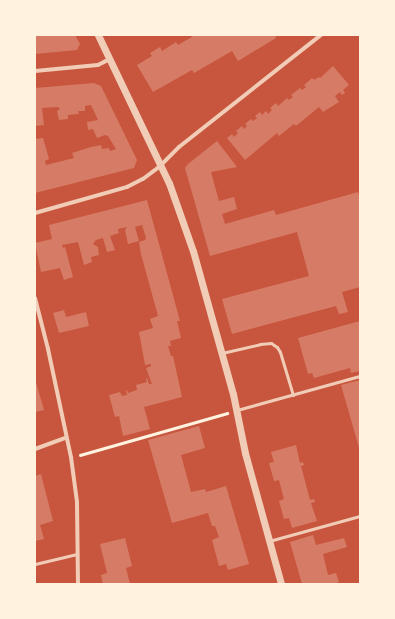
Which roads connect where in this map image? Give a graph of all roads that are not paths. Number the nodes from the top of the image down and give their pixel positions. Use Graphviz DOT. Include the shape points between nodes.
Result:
graph roads {
  1 [pos="98,35"];
  2 [pos="321,35"];
  3 [pos="110,59"];
  4 [pos="35,71"];
  5 [pos="160,166"];
  6 [pos="35,212"];
  7 [pos="35,298"];
  8 [pos="222,353"];
  9 [pos="360,376"];
  10 [pos="293,395"];
  11 [pos="237,410"];
  12 [pos="66,438"];
  13 [pos="35,449"];
  14 [pos="360,516"];
  15 [pos="269,542"];
  16 [pos="77,554"];
  17 [pos="35,564"];
  18 [pos="78,584"];
  19 [pos="281,584"];
  1 -- 3 [label="street"];
  2 -- 5 [label="street" via="179,146"];
  3 -- 4 [label="street" via="98,64"];
  3 -- 5 [label="street"];
  5 -- 6 [label="street" via="143,179 127,186"];
  5 -- 8 [label="street" via="169,183 193,251"];
  7 -- 12 [label="street"];
  8 -- 10 [label="lane" via="260,344 277,347"];
  8 -- 11 [label="street"];
  9 -- 10 [label="lane"];
  10 -- 11 [label="lane"];
  11 -- 15 [label="street" via="245,453"];
  12 -- 13 [label="street"];
  12 -- 16 [label="street" via="77,502"];
  14 -- 15 [label="lane"];
  15 -- 19 [label="street"];
  16 -- 17 [label="lane"];
  16 -- 18 [label="street"];
}
